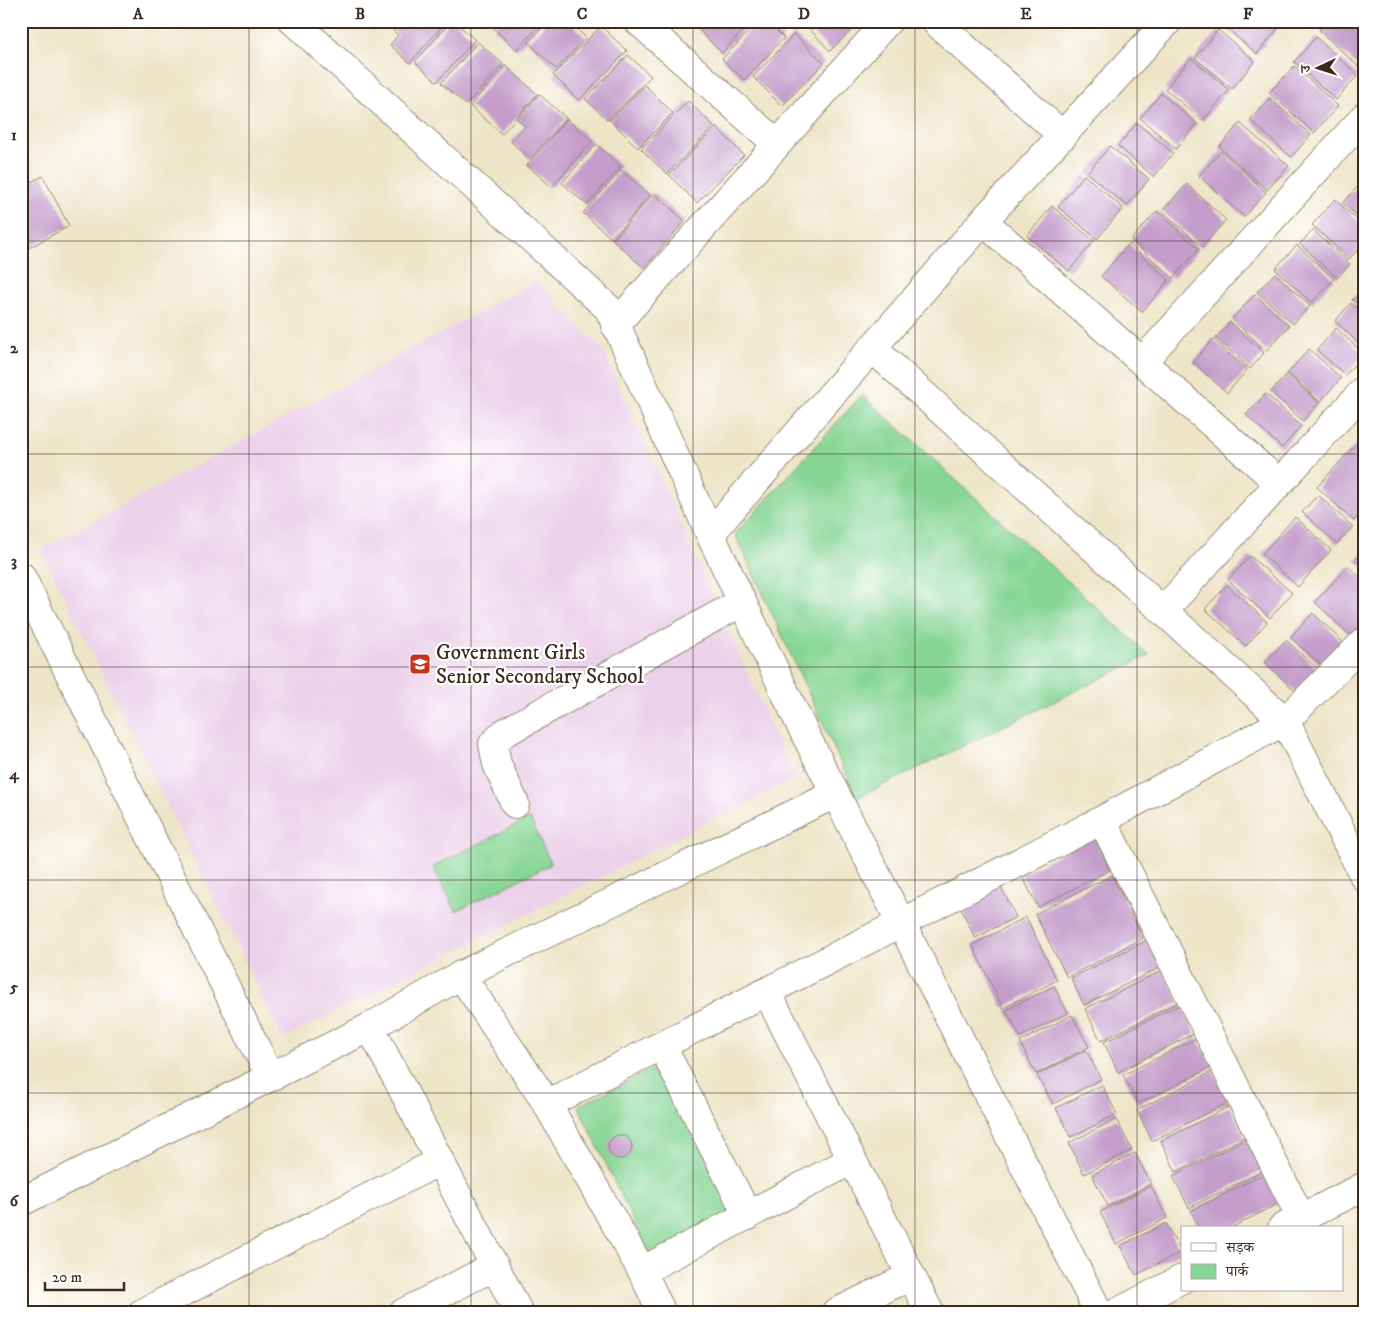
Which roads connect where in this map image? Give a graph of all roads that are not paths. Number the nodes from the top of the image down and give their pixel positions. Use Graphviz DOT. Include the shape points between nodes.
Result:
graph roads {
  1 [pos="293,21"];
  2 [pos="638,21"];
  3 [pos="888,21"];
  4 [pos="935,21"];
  5 [pos="1168,21"];
  6 [pos="1365,116"];
  7 [pos="1063,136"];
  8 [pos="777,144"];
  9 [pos="983,221"];
  10 [pos="615,325"];
  11 [pos="873,349"];
  12 [pos="1142,362"];
  13 [pos="1365,388"];
  14 [pos="1279,483"];
  15 [pos="710,534"];
  16 [pos="21,576"];
  17 [pos="742,602"];
  18 [pos="1163,612"];
  19 [pos="1365,641"];
  20 [pos="1285,721"];
  21 [pos="835,794"];
  22 [pos="515,804"];
  23 [pos="1102,820"];
  24 [pos="1365,878"];
  25 [pos="901,924"];
  26 [pos="461,975"];
  27 [pos="767,992"];
  28 [pos="370,1027"];
  29 [pos="662,1046"];
  30 [pos="270,1076"];
  31 [pos="547,1104"];
  32 [pos="852,1160"];
  33 [pos="440,1161"];
  34 [pos="1365,1186"];
  35 [pos="21,1202"];
  36 [pos="748,1216"];
  37 [pos="1292,1223"];
  38 [pos="495,1266"];
  39 [pos="642,1271"];
  40 [pos="911,1276"];
  41 [pos="1181,1280"];
  42 [pos="142,1313"];
  43 [pos="403,1313"];
  44 [pos="519,1313"];
  45 [pos="662,1313"];
  46 [pos="835,1313"];
  47 [pos="930,1313"];
  48 [pos="1098,1313"];
  49 [pos="1116,1313"];
  1 -- 10 [label="street" via="609,309"];
  2 -- 8 [label="street"];
  3 -- 8 [label="street"];
  4 -- 7 [label="street"];
  5 -- 7 [label="street"];
  6 -- 12 [label="street"];
  7 -- 9 [label="street"];
  8 -- 10 [label="street"];
  9 -- 11 [label="street"];
  9 -- 12 [label="street"];
  10 -- 15 [label="street"];
  11 -- 15 [label="street"];
  11 -- 18 [label="street"];
  12 -- 14 [label="street"];
  13 -- 14 [label="street"];
  14 -- 18 [label="street"];
  15 -- 17 [label="street"];
  16 -- 30 [label="street"];
  17 -- 21 [label="street"];
  17 -- 22 [label="street" via="504,733 493,744 497,764"];
  18 -- 20 [label="street"];
  19 -- 20 [label="street"];
  20 -- 23 [label="street"];
  20 -- 24 [label="street"];
  21 -- 25 [label="street"];
  21 -- 26 [label="street"];
  23 -- 25 [label="street"];
  23 -- 37 [label="street"];
  25 -- 27 [label="street"];
  25 -- 48 [label="street"];
  26 -- 28 [label="street"];
  26 -- 31 [label="street"];
  27 -- 29 [label="street"];
  27 -- 32 [label="street"];
  28 -- 30 [label="street"];
  28 -- 33 [label="street"];
  29 -- 31 [label="street"];
  29 -- 36 [label="street"];
  30 -- 35 [label="street"];
  31 -- 39 [label="street"];
  32 -- 36 [label="street"];
  32 -- 40 [label="street"];
  33 -- 38 [label="street"];
  33 -- 42 [label="street"];
  34 -- 37 [label="street"];
  36 -- 39 [label="street"];
  38 -- 43 [label="street"];
  38 -- 44 [label="street"];
  39 -- 45 [label="street"];
  40 -- 46 [label="street"];
  40 -- 47 [label="street"];
  41 -- 49 [label="street"];
}
